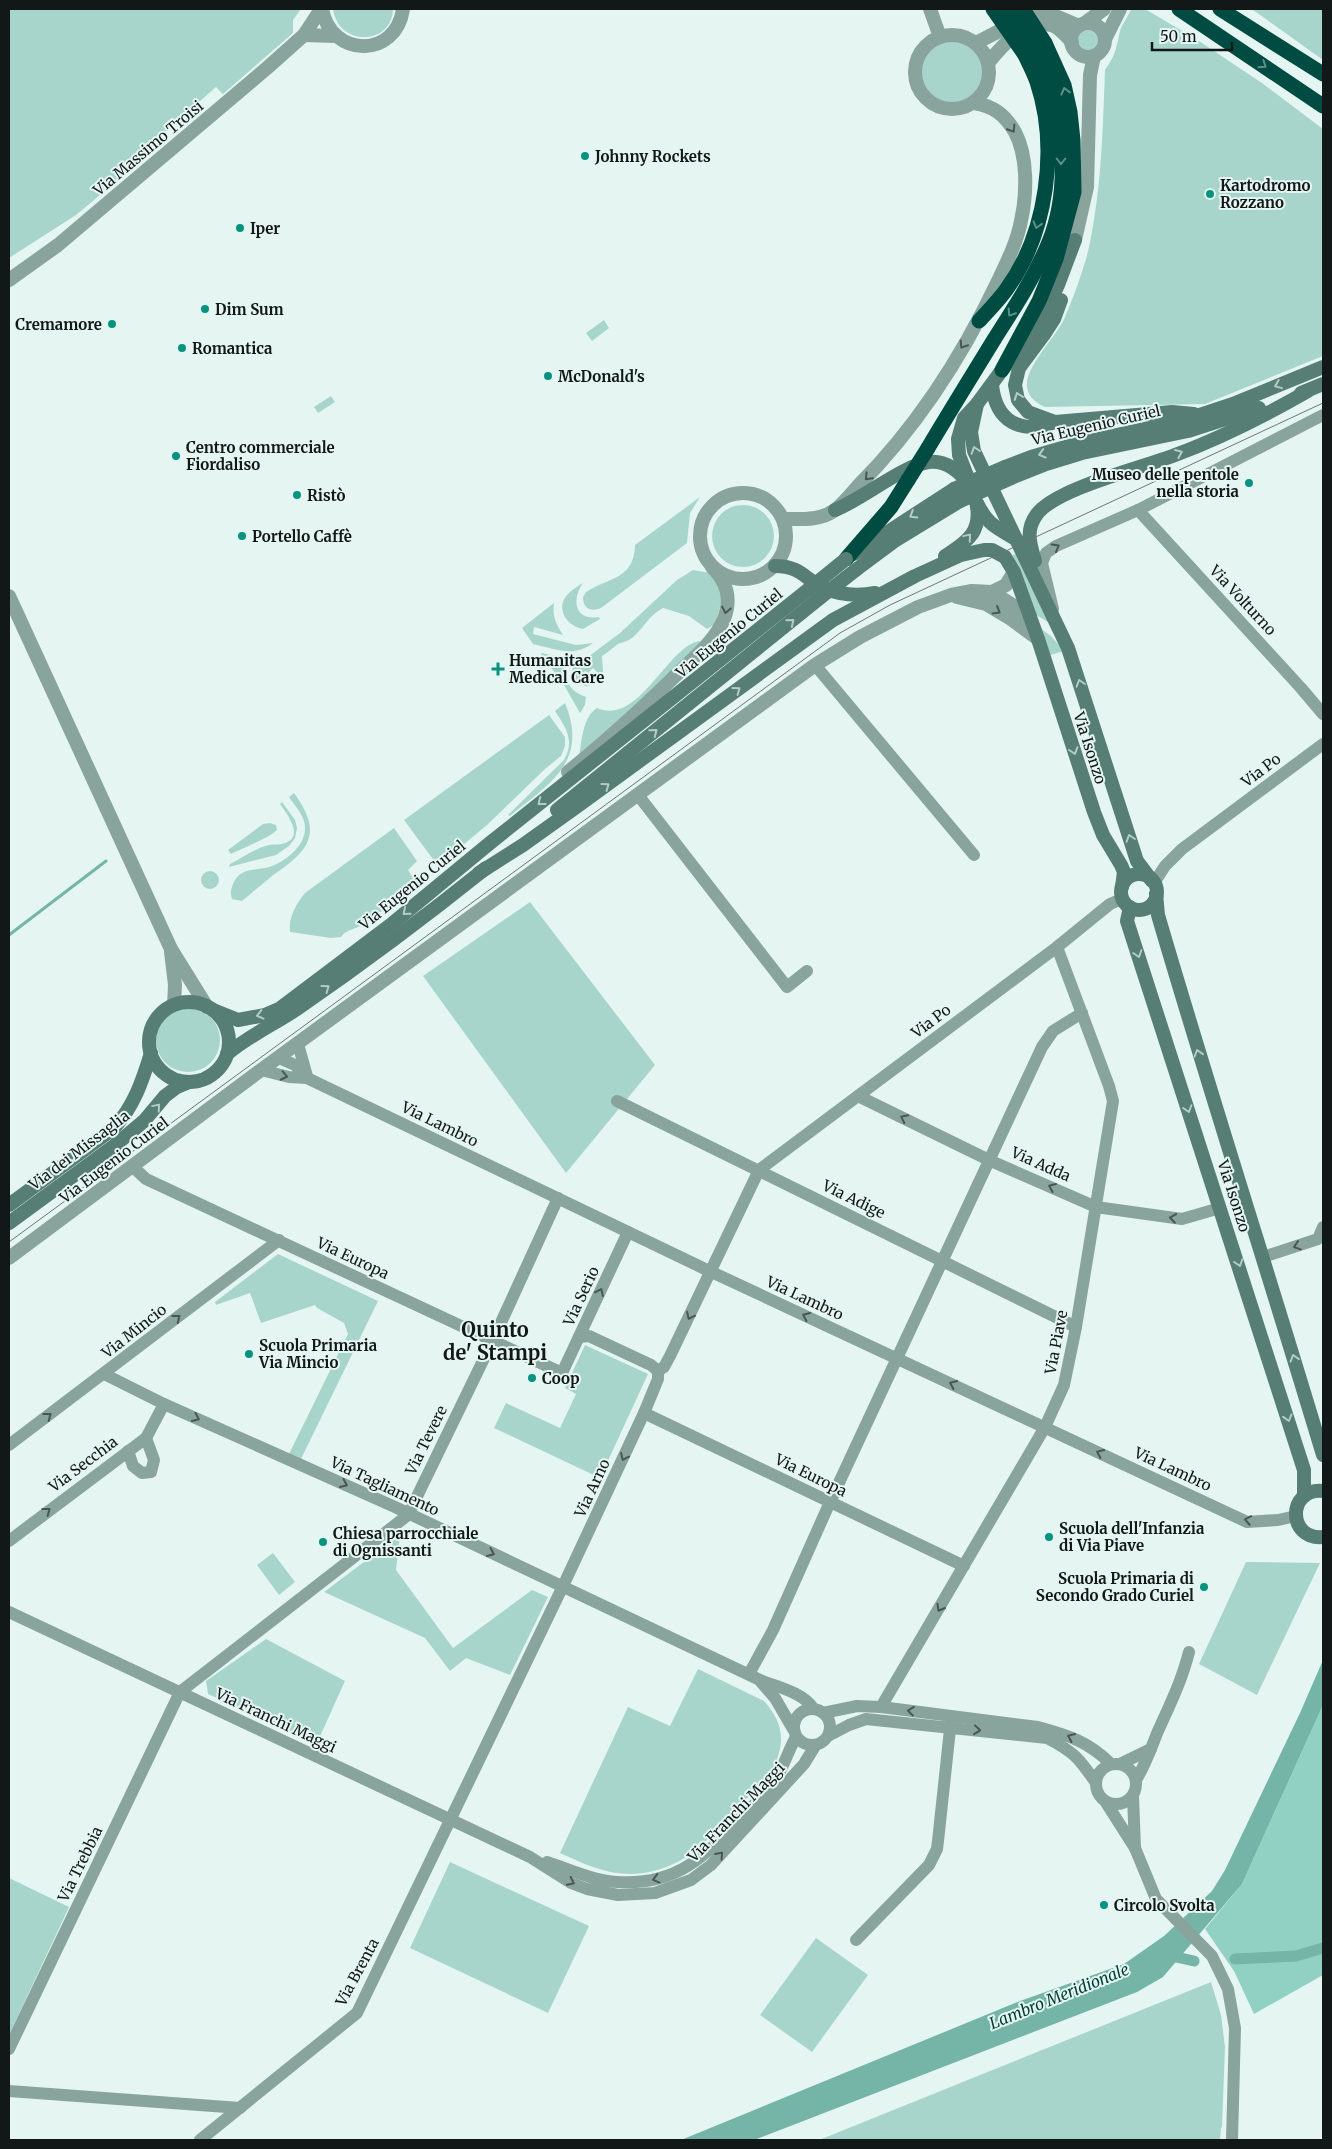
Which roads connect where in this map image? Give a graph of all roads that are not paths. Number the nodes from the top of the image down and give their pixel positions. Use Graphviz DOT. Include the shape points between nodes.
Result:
graph roads {
  1 [pos="322,9"];
  2 [pos="403,9"];
  3 [pos="930,9"];
  4 [pos="993,9"];
  5 [pos="1008,9"];
  6 [pos="1023,9"];
  7 [pos="1104,9"];
  8 [pos="1120,9"];
  9 [pos="1179,9"];
  10 [pos="1220,9"];
  11 [pos="1082,25"];
  12 [pos="304,36"];
  13 [pos="335,36"];
  14 [pos="940,37"];
  15 [pos="1105,39"];
  16 [pos="1072,42"];
  17 [pos="976,44"];
  18 [pos="1035,48"];
  19 [pos="1094,56"];
  20 [pos="988,63"];
  21 [pos="1323,74"];
  22 [pos="974,103"];
  23 [pos="1323,106"];
  24 [pos="1075,240"];
  25 [pos="9,280"];
  26 [pos="979,321"];
  27 [pos="1323,367"];
  28 [pos="1002,370"];
  29 [pos="1323,384"];
  30 [pos="992,385"];
  31 [pos="1308,391"];
  32 [pos="977,404"];
  33 [pos="1200,414"];
  34 [pos="1323,415"];
  35 [pos="1055,422"];
  36 [pos="1008,472"];
  37 [pos="971,486"];
  38 [pos="977,503"];
  39 [pos="834,510"];
  40 [pos="1138,510"];
  41 [pos="783,520"];
  42 [pos="1017,540"];
  43 [pos="852,564"];
  44 [pos="775,566"];
  45 [pos="712,567"];
  46 [pos="1014,572"];
  47 [pos="915,576"];
  48 [pos="884,591"];
  49 [pos="992,592"];
  50 [pos="952,595"];
  51 [pos="9,596"];
  52 [pos="1030,616"];
  53 [pos="1056,623"];
  54 [pos="1038,639"];
  55 [pos="1068,648"];
  56 [pos="814,665"];
  57 [pos="1323,714"];
  58 [pos="1323,744"];
  59 [pos="558,781"];
  60 [pos="638,794"];
  61 [pos="974,855"];
  62 [pos="479,873"];
  63 [pos="1154,886"];
  64 [pos="1125,898"];
  65 [pos="1057,947"];
  66 [pos="171,949"];
  67 [pos="807,971"];
  68 [pos="174,1005"];
  69 [pos="210,1009"];
  70 [pos="1082,1013"];
  71 [pos="298,1044"];
  72 [pos="151,1053"];
  73 [pos="227,1054"];
  74 [pos="279,1058"];
  75 [pos="261,1070"];
  76 [pos="307,1078"];
  77 [pos="189,1082"];
  78 [pos="858,1096"];
  79 [pos="617,1101"];
  80 [pos="991,1161"];
  81 [pos="133,1167"];
  82 [pos="759,1170"];
  83 [pos="558,1198"];
  84 [pos="9,1205"];
  85 [pos="1096,1207"];
  86 [pos="1220,1208"];
  87 [pos="9,1223"];
  88 [pos="1323,1227"];
  89 [pos="628,1232"];
  90 [pos="279,1240"];
  91 [pos="1263,1257"];
  92 [pos="9,1258"];
  93 [pos="942,1260"];
  94 [pos="712,1272"];
  95 [pos="1076,1327"];
  96 [pos="580,1336"];
  97 [pos="493,1340"];
  98 [pos="898,1359"];
  99 [pos="658,1371"];
  100 [pos="562,1373"];
  101 [pos="104,1374"];
  102 [pos="164,1404"];
  103 [pos="644,1413"];
  104 [pos="1045,1427"];
  105 [pos="146,1438"];
  106 [pos="9,1446"];
  107 [pos="128,1451"];
  108 [pos="1323,1455"];
  109 [pos="1323,1491"];
  110 [pos="1304,1496"];
  111 [pos="830,1502"];
  112 [pos="408,1515"];
  113 [pos="1296,1516"];
  114 [pos="9,1540"];
  115 [pos="1320,1540"];
  116 [pos="964,1566"];
  117 [pos="563,1586"];
  118 [pos="9,1612"];
  119 [pos="1189,1652"];
  120 [pos="754,1677"];
  121 [pos="180,1692"];
  122 [pos="881,1707"];
  123 [pos="818,1710"];
  124 [pos="951,1722"];
  125 [pos="794,1733"];
  126 [pos="828,1736"];
  127 [pos="815,1746"];
  128 [pos="1151,1749"];
  129 [pos="1116,1764"];
  130 [pos="1136,1780"];
  131 [pos="1096,1783"];
  132 [pos="1133,1796"];
  133 [pos="1105,1801"];
  134 [pos="450,1819"];
  135 [pos="1135,1848"];
  136 [pos="530,1857"];
  137 [pos="856,1940"];
  138 [pos="9,2049"];
  139 [pos="9,2092"];
  140 [pos="240,2108"];
  141 [pos="200,2140"];
  142 [pos="1232,2140"];
  1 -- 12 [label="street, Via Massimo Troisi"];
  1 -- 13 [label="street" via="328,28"];
  2 -- 13 [label="street" via="395,31 378,44 356,46"];
  3 -- 14 [label="street"];
  4 -- 18 [label="highway, bridge"];
  5 -- 18 [label="highway, bridge"];
  6 -- 18 [label="highway, bridge"];
  7 -- 11 [label="street"];
  8 -- 15 [label="street"];
  9 -- 23 [label="highway, one-way"];
  10 -- 21 [label="highway"];
  11 -- 15 [label="street" via="1096,25"];
  11 -- 16 [label="street" via="1073,33"];
  11 -- 17 [label="street" via="1046,12 1032,14"];
  12 -- 13 [label="street"];
  12 -- 25 [label="street, Via Massimo Troisi" via="65,239"];
  14 -- 17 [label="street" via="965,37"];
  14 -- 22 [label="street" via="922,49 917,59 915,70 920,92 939,108 951,110"];
  15 -- 19 [label="street" via="1102,50"];
  16 -- 19 [label="street" via="1079,54"];
  16 -- 20 [label="street" via="1053,25 1042,24 1018,32"];
  17 -- 20 [label="street"];
  18 -- 26 [label="highway, one-way" via="1048,160 1044,198 1024,259 1006,290"];
  28 -- 18 [label="highway, one-way" via="1039,301 1056,258 1074,192 1073,140 1064,85"];
  18 -- 43 [label="highway, one-way, bridge" via="1056,104 1061,140 1061,189 1049,241 1028,285 891,507"];
  19 -- 24 [label="street" via="1090,75 1087,187"];
  20 -- 22 [label="street" via="988,85"];
  22 -- 26 [label="street, one-way" via="990,106 1012,127 1020,142 1025,192 1021,222 1011,253"];
  24 -- 28 [label="main road" via="1039,326"];
  35 -- 24 [label="main road, one-way" via="1025,410 1017,396 1015,381 1019,368 1054,319 1066,288"];
  26 -- 39 [label="street, one-way" via="887,457"];
  27 -- 33 [label="main road, Via Eugenio Curiel, one-way"];
  28 -- 30 [label="main road"];
  29 -- 31 [label="main road, Via Eugenio Curiel"];
  30 -- 32 [label="main road"];
  30 -- 35 [label="main road" via="994,401 1000,412 1016,424 1024,428"];
  31 -- 36 [label="main road, Via Eugenio Curiel" via="1188,431"];
  53 -- 31 [label="main road, one-way" via="1028,535 1031,524 1044,508 1052,501 1092,483 1176,455"];
  32 -- 37 [label="main road" via="964,418 958,439 959,455"];
  42 -- 32 [label="main road, Via Isonzo, one-way" via="974,451 972,432"];
  33 -- 35 [label="main road" via="1172,412"];
  33 -- 36 [label="main road, Via Eugenio Curiel, one-way" via="1031,457"];
  34 -- 40 [label="street"];
  36 -- 43 [label="main road, Via Eugenio Curiel, bridge" via="957,495"];
  37 -- 38 [label="main road"];
  37 -- 39 [label="main road" via="950,468 937,462 915,464"];
  38 -- 42 [label="main road" via="984,518"];
  47 -- 38 [label="main road, one-way" via="972,535"];
  39 -- 41 [label="street" via="813,518"];
  53 -- 40 [label="street, one-way" via="1042,564 1046,553"];
  40 -- 57 [label="street, Via Volturno"];
  41 -- 44 [label="street" via="786,544"];
  41 -- 45 [label="street" via="777,509 758,496 740,493 723,498 706,513 701,524 701,547"];
  42 -- 53 [label="main road, Via Isonzo"];
  62 -- 43 [label="main road, Via Eugenio Curiel, one-way, bridge" via="822,598"];
  43 -- 69 [label="main road, Via Eugenio Curiel, one-way, bridge" via="809,589 393,923 279,1009 238,1020"];
  44 -- 45 [label="street" via="751,579 723,575"];
  44 -- 48 [label="main road" via="792,568 823,588 847,594 858,596"];
  45 -- 59 [label="street, one-way" via="723,578 727,595 724,619 715,634 632,717"];
  46 -- 47 [label="main road, Via Isonzo" via="1006,557 992,550 976,550"];
  46 -- 49 [label="street" via="1006,585"];
  46 -- 52 [label="main road, Via Isonzo"];
  47 -- 48 [label="main road"];
  62 -- 48 [label="main road, one-way" via="563,817 821,628"];
  49 -- 50 [label="street, Via Eugenio Curiel"];
  49 -- 52 [label="street"];
  50 -- 54 [label="street, one-way" via="986,604"];
  50 -- 56 [label="street, Via Eugenio Curiel" via="910,611"];
  51 -- 66 [label="street"];
  52 -- 54 [label="main road, Via Isonzo"];
  52 -- 55 [label="main road, Via Isonzo" via="1055,633"];
  53 -- 55 [label="main road, Via Isonzo"];
  54 -- 64 [label="main road, Via Isonzo, one-way" via="1094,812 1124,872"];
  63 -- 55 [label="main road, Via Isonzo, one-way" via="1137,861"];
  56 -- 60 [label="street, Via Eugenio Curiel"];
  56 -- 61 [label="street"];
  58 -- 63 [label="street, Via Po" via="1182,849 1165,866"];
  60 -- 67 [label="street" via="787,987"];
  60 -- 71 [label="street, Via Eugenio Curiel"];
  73 -- 62 [label="main road, Via Eugenio Curiel, one-way" via="247,1038 298,1008"];
  63 -- 64 [label="main road" via="1143,875 1132,876 1128,878"];
  63 -- 64 [label="main road" via="1152,904 1147,908 1136,910"];
  91 -- 63 [label="main road, Via Isonzo, one-way" via="1199,1058 1158,915"];
  64 -- 65 [label="street, Via Po" via="1110,904"];
  64 -- 86 [label="main road, Via Isonzo, one-way" via="1127,920"];
  65 -- 70 [label="street, Via Piave"];
  65 -- 78 [label="street, Via Po"];
  66 -- 68 [label="street"];
  66 -- 69 [label="street"];
  68 -- 69 [label="main road" via="193,1003"];
  68 -- 72 [label="main road, Via dei Missaglia" via="163,1012 154,1024 150,1038"];
  69 -- 73 [label="main road" via="226,1028"];
  70 -- 80 [label="street" via="1053,1031 1042,1047"];
  70 -- 85 [label="street, Via Piave" via="1113,1101"];
  71 -- 74 [label="street, Via Eugenio Curiel"];
  71 -- 76 [label="street"];
  72 -- 77 [label="main road" via="164,1073"];
  72 -- 84 [label="main road, Via dei Missaglia" via="136,1097 114,1128"];
  73 -- 77 [label="main road, Via dei Missaglia" via="214,1073"];
  74 -- 75 [label="street, Via Eugenio Curiel"];
  74 -- 76 [label="street" via="296,1065"];
  75 -- 76 [label="street, one-way"];
  75 -- 81 [label="street, Via Eugenio Curiel"];
  76 -- 83 [label="street, Via Lambro"];
  87 -- 77 [label="main road, Via dei Missaglia, one-way" via="114,1146 144,1121 165,1096"];
  80 -- 78 [label="street, Via Adda, one-way"];
  78 -- 82 [label="street, Via Po"];
  79 -- 82 [label="street, Via Adige"];
  85 -- 80 [label="street, Via Adda, one-way"];
  80 -- 93 [label="street"];
  81 -- 90 [label="street, Via Europa" via="146,1179"];
  81 -- 92 [label="street, Via Eugenio Curiel"];
  82 -- 93 [label="street, Via Adige"];
  82 -- 94 [label="street, Via Arno"];
  83 -- 89 [label="street, Via Lambro"];
  83 -- 97 [label="street, Via Tevere"];
  86 -- 85 [label="street, Via Adda, one-way" via="1182,1219"];
  85 -- 95 [label="street, Via Piave"];
  86 -- 110 [label="main road, Via Isonzo, one-way" via="1304,1470"];
  88 -- 91 [label="street, one-way" via="1318,1240"];
  89 -- 94 [label="street, Via Lambro"];
  96 -- 89 [label="street, Via Serio, one-way"];
  90 -- 97 [label="street, Via Europa"];
  101 -- 90 [label="street, Via Mincio, one-way"];
  108 -- 91 [label="main road, Via Isonzo, one-way"];
  93 -- 95 [label="street, Via Adige"];
  93 -- 98 [label="street"];
  98 -- 94 [label="street, Via Lambro, one-way"];
  94 -- 99 [label="street, Via Arno, one-way" via="670,1356"];
  95 -- 104 [label="street, Via Piave" via="1064,1385"];
  96 -- 99 [label="street" via="589,1336"];
  96 -- 100 [label="street, Via Serio"];
  97 -- 100 [label="street, Via Europa"];
  97 -- 112 [label="street, Via Tevere"];
  104 -- 98 [label="street, Via Lambro, one-way"];
  98 -- 111 [label="street"];
  99 -- 103 [label="street, Via Arno" via="658,1379"];
  101 -- 102 [label="street, Via Tagliamento"];
  106 -- 101 [label="street, Via Mincio, one-way"];
  102 -- 105 [label="street, Via Secchia"];
  102 -- 112 [label="street, Via Tagliamento, one-way"];
  103 -- 111 [label="street, Via Europa"];
  103 -- 117 [label="street, Via Arno, one-way"];
  113 -- 104 [label="street, Via Lambro, one-way" via="1247,1522"];
  104 -- 116 [label="street, Via Piave"];
  105 -- 107 [label="street, Via Secchia"];
  105 -- 107 [label="street" via="154,1460 151,1472 142,1473 133,1466"];
  114 -- 107 [label="street, Via Secchia, one-way"];
  109 -- 110 [label="main road"];
  110 -- 113 [label="main road"];
  111 -- 116 [label="street, Via Europa"];
  111 -- 120 [label="street"];
  112 -- 117 [label="street, Via Tagliamento, one-way"];
  112 -- 121 [label="street, Via Tevere"];
  113 -- 115 [label="main road" via="1301,1530"];
  116 -- 122 [label="street, Via Piave, one-way"];
  117 -- 120 [label="street, Via Tagliamento"];
  117 -- 134 [label="street, Via Arno"];
  118 -- 121 [label="street, Via Franchi Maggi"];
  119 -- 128 [label="street" via="1182,1678"];
  120 -- 123 [label="street, Via Tagliamento" via="808,1700"];
  120 -- 125 [label="street, Via Tagliamento" via="776,1698"];
  121 -- 134 [label="street, Via Franchi Maggi"];
  121 -- 138 [label="street, Via Trebbia"];
  122 -- 123 [label="street"];
  124 -- 122 [label="street, one-way"];
  123 -- 125 [label="street" via="805,1710 799,1714 795,1719"];
  123 -- 126 [label="street" via="829,1720"];
  124 -- 126 [label="street" via="866,1719"];
  129 -- 124 [label="street, one-way" via="1063,1733 1038,1727"];
  124 -- 131 [label="street, one-way" via="1047,1738 1069,1749"];
  124 -- 137 [label="street" via="938,1841 933,1858"];
  125 -- 127 [label="street" via="804,1744"];
  125 -- 136 [label="street, Via Franchi Maggi, one-way" via="775,1782 725,1835 682,1871 652,1881 616,1882"];
  126 -- 127 [label="street"];
  136 -- 127 [label="street, Via Franchi Maggi, one-way" via="571,1883 618,1895 655,1893 691,1880 711,1865 804,1764"];
  128 -- 129 [label="street"];
  128 -- 130 [label="street" via="1148,1762"];
  129 -- 130 [label="street" via="1130,1769"];
  129 -- 131 [label="street" via="1103,1769"];
  130 -- 132 [label="street"];
  131 -- 133 [label="street" via="1098,1793"];
  132 -- 133 [label="street" via="1120,1804"];
  132 -- 135 [label="street"];
  133 -- 135 [label="street"];
  134 -- 136 [label="street, Via Franchi Maggi"];
  134 -- 140 [label="street, Via Brenta" via="357,2013"];
  135 -- 142 [label="street" via="1156,1898 1212,1956 1228,1989 1235,2028"];
  139 -- 140 [label="street"];
  140 -- 141 [label="street, Via Brenta"];
}
